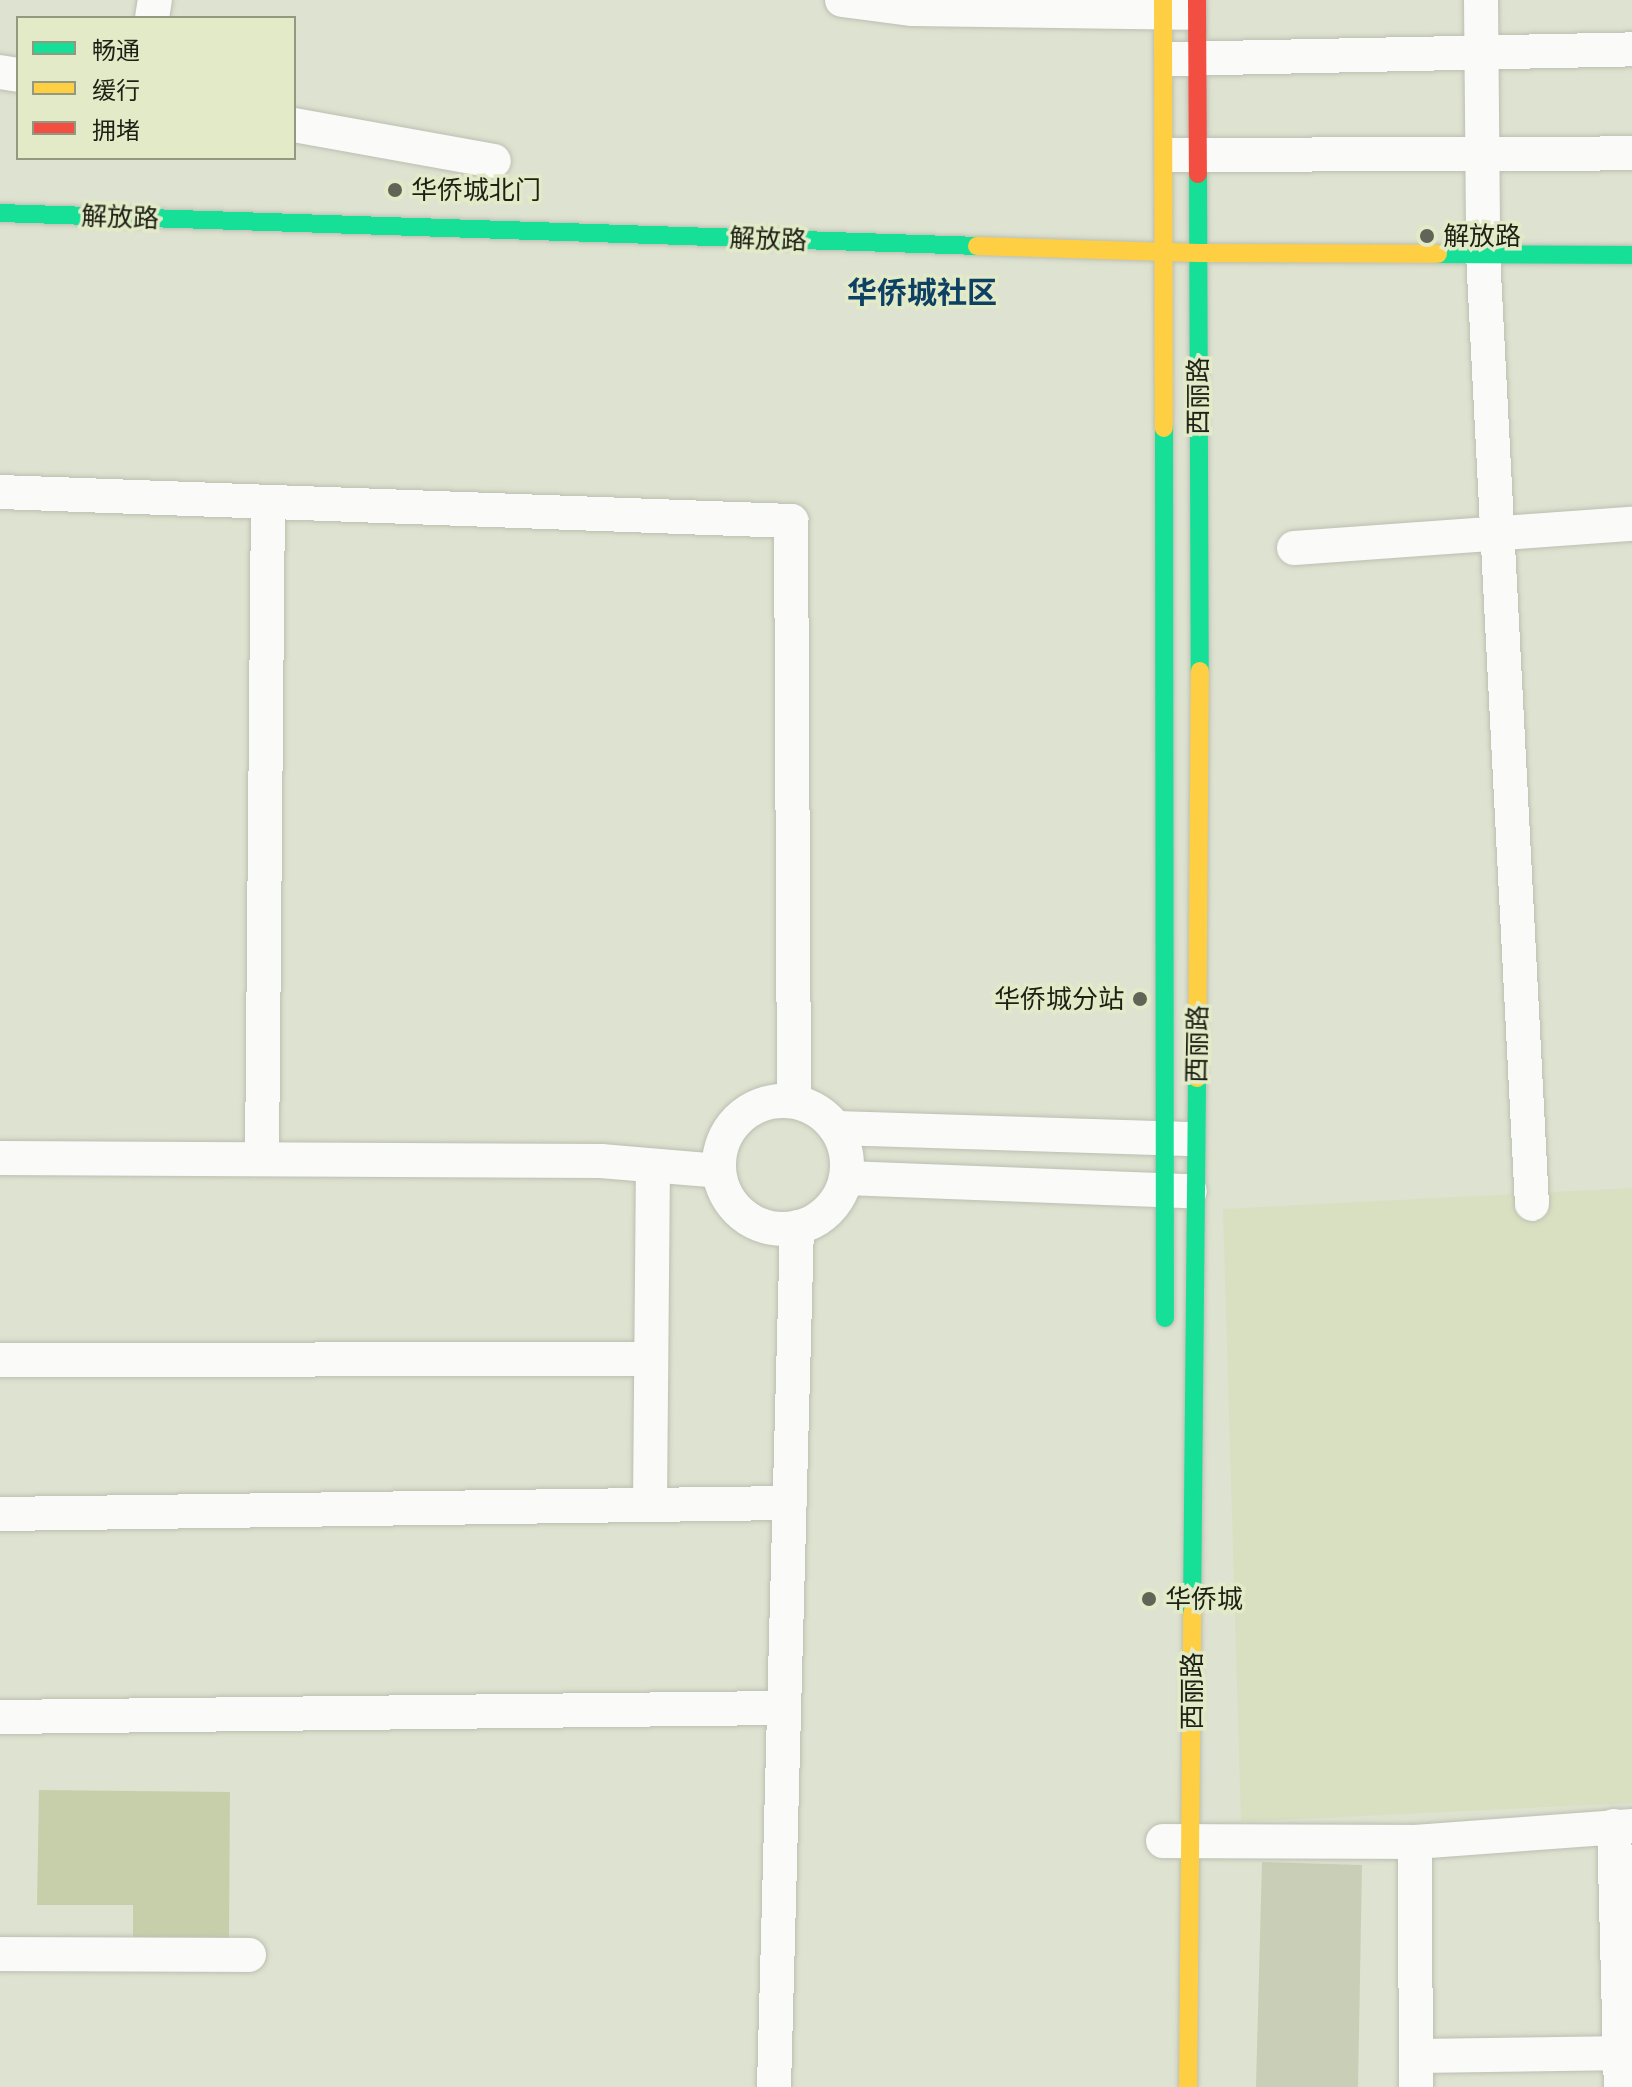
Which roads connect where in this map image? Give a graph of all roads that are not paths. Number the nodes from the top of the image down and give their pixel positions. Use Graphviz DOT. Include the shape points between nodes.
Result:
graph roads {
  1 [pos="842,0"];
  2 [pos="1481,0"];
  3 [pos="952,5"];
  4 [pos="1163,6"];
  5 [pos="1197,6"];
  6 [pos="1632,49"];
  7 [pos="1482,52"];
  8 [pos="1197,58"];
  9 [pos="1163,59"];
  10 [pos="296,125"];
  11 [pos="1632,153"];
  12 [pos="1482,154"];
  13 [pos="1164,155"];
  14 [pos="1197,155"];
  15 [pos="494,161"];
  16 [pos="0,213"];
  17 [pos="1164,252"];
  18 [pos="1198,253"];
  19 [pos="1483,254"];
  20 [pos="1632,255"];
  21 [pos="0,492"];
  22 [pos="268,502"];
  23 [pos="1632,524"];
  24 [pos="1497,534"];
  25 [pos="1294,548"];
  26 [pos="794,1101"];
  27 [pos="836,1128"];
  28 [pos="1180,1138"];
  29 [pos="0,1158"];
  30 [pos="262,1159"];
  31 [pos="653,1166"];
  32 [pos="719,1171"];
  33 [pos="846,1178"];
  34 [pos="1181,1191"];
  35 [pos="1532,1204"];
  36 [pos="797,1227"];
  37 [pos="1165,1333"];
  38 [pos="651,1359"];
  39 [pos="0,1360"];
  40 [pos="790,1503"];
  41 [pos="650,1505"];
  42 [pos="0,1514"];
  43 [pos="784,1708"];
  44 [pos="0,1717"];
  45 [pos="1623,1826"];
  46 [pos="1170,1841"];
  47 [pos="1415,1842"];
  48 [pos="0,1954"];
  49 [pos="249,1955"];
  50 [pos="1626,2053"];
  51 [pos="1416,2072"];
  52 [pos="774,2087"];
  53 [pos="1188,2087"];
  54 [pos="1621,2087"];
  1 -- 3 [label="street" via="912,9"];
  2 -- 7 [label="street"];
  3 -- 4 [label="street"];
  4 -- 5 [label="street"];
  4 -- 9 [label="main road, 西丽路"];
  5 -- 8 [label="main road, 西丽路"];
  6 -- 7 [label="street"];
  7 -- 8 [label="street"];
  7 -- 12 [label="street"];
  8 -- 9 [label="street"];
  8 -- 14 [label="main road, 西丽路"];
  9 -- 13 [label="main road, 西丽路"];
  10 -- 15 [label="street"];
  11 -- 12 [label="street"];
  12 -- 14 [label="street"];
  12 -- 19 [label="street"];
  13 -- 14 [label="street"];
  13 -- 17 [label="main road, 西丽路"];
  14 -- 18 [label="main road, 西丽路"];
  16 -- 17 [label="main road, 解放路"];
  17 -- 18 [label="main road, 解放路"];
  17 -- 28 [label="main road, 西丽路"];
  18 -- 19 [label="main road, 解放路"];
  18 -- 28 [label="main road, 西丽路" via="1200,754"];
  19 -- 20 [label="main road, 解放路"];
  19 -- 24 [label="street"];
  21 -- 22 [label="street"];
  22 -- 26 [label="street" via="791,521"];
  22 -- 30 [label="street"];
  23 -- 24 [label="street"];
  24 -- 25 [label="street"];
  24 -- 35 [label="street"];
  26 -- 27 [label="street" via="824,1115"];
  26 -- 32 [label="street" via="761,1105 734,1124 725,1138"];
  27 -- 28 [label="street"];
  27 -- 33 [label="street" via="846,1151"];
  28 -- 34 [label="main road, 西丽路"];
  28 -- 34 [label="main road, 西丽路"];
  29 -- 30 [label="street"];
  30 -- 31 [label="street" via="601,1161"];
  31 -- 32 [label="street"];
  31 -- 38 [label="street"];
  32 -- 36 [label="street" via="723,1188 745,1217 761,1225"];
  33 -- 34 [label="street"];
  33 -- 36 [label="street" via="829,1210"];
  34 -- 37 [label="main road, 西丽路"];
  34 -- 46 [label="main road, 西丽路"];
  36 -- 40 [label="street"];
  38 -- 39 [label="street"];
  38 -- 41 [label="street"];
  40 -- 41 [label="street"];
  40 -- 43 [label="street"];
  41 -- 42 [label="street"];
  43 -- 44 [label="street"];
  43 -- 52 [label="street"];
  45 -- 47 [label="street"];
  45 -- 50 [label="street"];
  46 -- 47 [label="street"];
  46 -- 53 [label="main road, 西丽路"];
  47 -- 51 [label="street"];
  48 -- 49 [label="street"];
  50 -- 51 [label="street"];
  50 -- 54 [label="street"];
}
